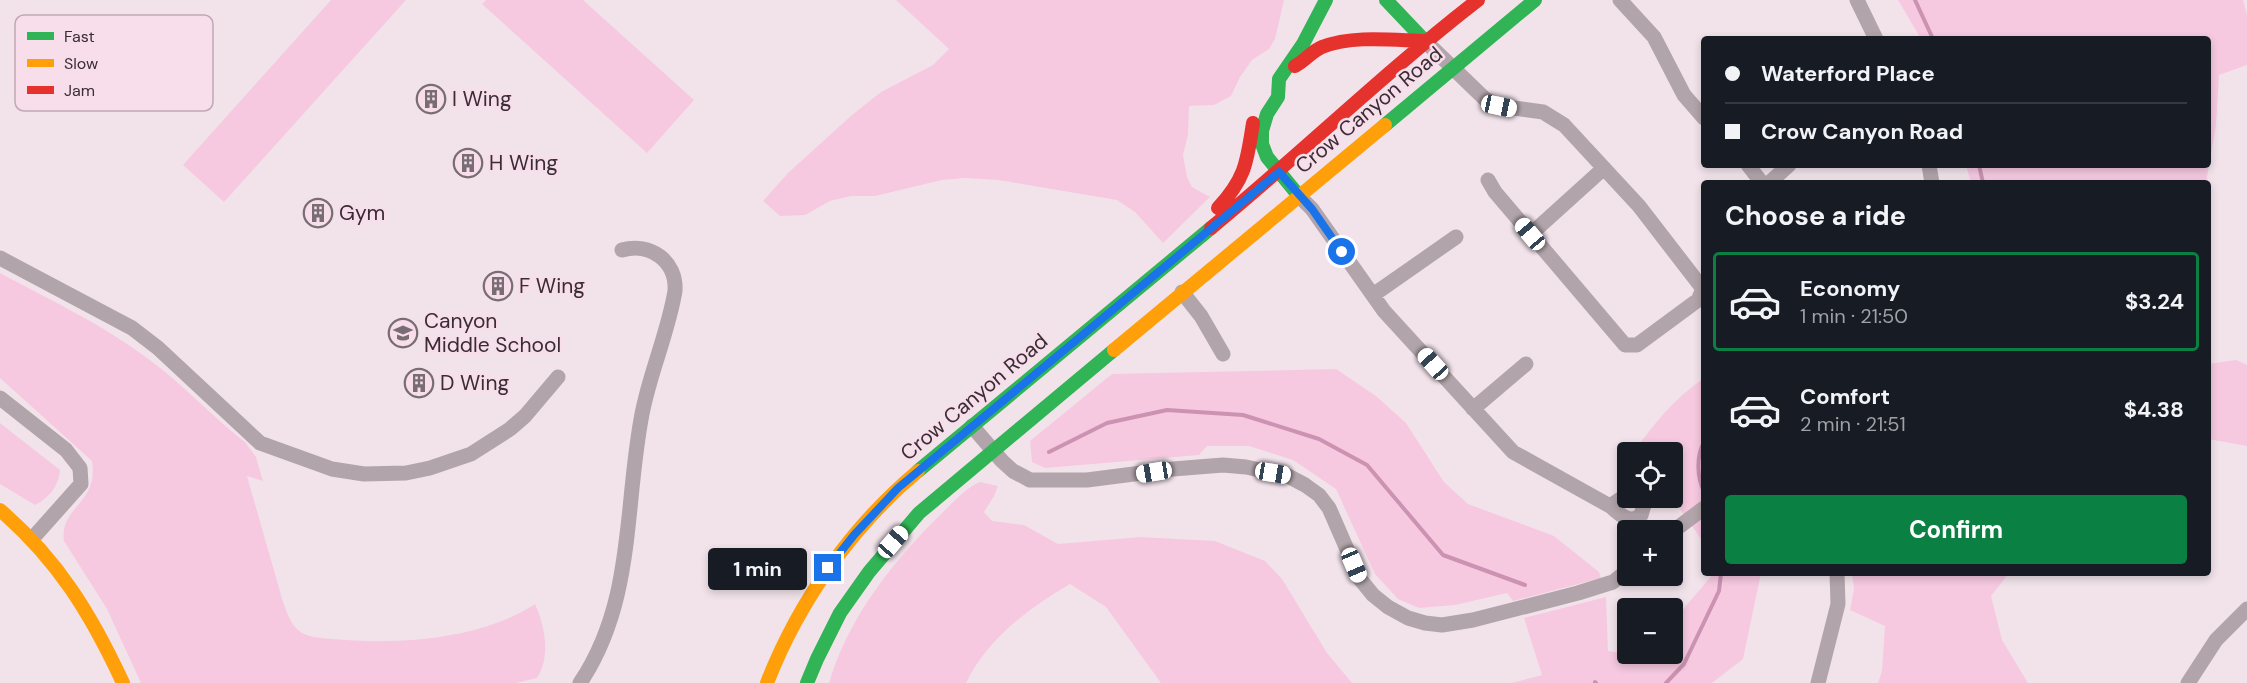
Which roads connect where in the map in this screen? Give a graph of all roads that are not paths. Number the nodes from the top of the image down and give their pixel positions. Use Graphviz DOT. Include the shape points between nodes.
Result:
graph roads {
  1 [pos="1326,0"];
  2 [pos="1386,0"];
  3 [pos="1478,0"];
  4 [pos="1535,0"];
  5 [pos="1620,0"];
  6 [pos="1857,0"];
  7 [pos="1875,36"];
  8 [pos="1425,41"];
  9 [pos="1453,67"];
  10 [pos="1283,73"];
  11 [pos="1701,111"];
  12 [pos="1604,168"];
  13 [pos="1750,168"];
  14 [pos="1786,168"];
  15 [pos="1279,172"];
  16 [pos="1488,180"];
  17 [pos="1760,180"];
  18 [pos="1772,180"];
  19 [pos="1299,196"];
  20 [pos="1530,234"];
  21 [pos="1456,237"];
  22 [pos="622,249"];
  23 [pos="1183,251"];
  24 [pos="0,258"];
  25 [pos="1701,286"];
  26 [pos="1182,292"];
  27 [pos="1701,293"];
  28 [pos="1373,296"];
  29 [pos="1223,354"];
  30 [pos="1526,364"];
  31 [pos="558,377"];
  32 [pos="0,398"];
  33 [pos="1473,409"];
  34 [pos="972,426"];
  35 [pos="993,450"];
  36 [pos="1617,501"];
  37 [pos="1610,506"];
  38 [pos="1644,508"];
  39 [pos="0,510"];
  40 [pos="1701,510"];
  41 [pos="1683,524"];
  42 [pos="32,539"];
  43 [pos="1837,576"];
  44 [pos="1617,579"];
  45 [pos="2247,609"];
  46 [pos="123,683"];
  47 [pos="580,683"];
  48 [pos="767,683"];
  49 [pos="807,683"];
  50 [pos="1818,683"];
  51 [pos="2188,683"];
  1 -- 10 [label="main road"];
  2 -- 8 [label="main road"];
  3 -- 8 [label="main road, Crow Canyon Road"];
  4 -- 9 [label="main road, Crow Canyon Road"];
  5 -- 11 [label="street" via="1654,38 1684,94"];
  6 -- 7 [label="street"];
  8 -- 9 [label="street"];
  8 -- 10 [label="main road" via="1330,44"];
  8 -- 15 [label="main road, Crow Canyon Road"];
  9 -- 12 [label="street" via="1485,99 1499,106 1554,117"];
  9 -- 19 [label="main road, Crow Canyon Road"];
  10 -- 15 [label="main road" via="1278,97 1262,131 1267,157"];
  10 -- 23 [label="main road" via="1268,92 1253,123 1244,174 1236,189 1200,226"];
  12 -- 20 [label="street"];
  12 -- 25 [label="street"];
  13 -- 17 [label="street"];
  14 -- 18 [label="street"];
  15 -- 19 [label="main road"];
  15 -- 23 [label="main road, Crow Canyon Road"];
  16 -- 20 [label="street"];
  19 -- 26 [label="main road, Crow Canyon Road"];
  19 -- 28 [label="street"];
  20 -- 27 [label="street" via="1625,345 1637,345 1698,300"];
  21 -- 28 [label="street"];
  22 -- 47 [label="street" via="644,248 656,253 667,262 676,281 642,412 626,555 613,614 598,654"];
  23 -- 34 [label="main road, Crow Canyon Road"];
  24 -- 31 [label="street" via="132,328 260,443 332,469 364,474 406,473 471,454 525,416"];
  26 -- 29 [label="street"];
  26 -- 35 [label="main road, Crow Canyon Road"];
  28 -- 33 [label="street"];
  30 -- 33 [label="street"];
  32 -- 42 [label="street" via="66,450 80,468 81,484"];
  33 -- 37 [label="street" via="1513,452"];
  34 -- 35 [label="street"];
  34 -- 48 [label="main road, Crow Canyon Road" via="898,488 854,535 804,606"];
  35 -- 44 [label="street" via="1013,471 1030,480 1087,480 1223,465 1288,476 1319,495 1329,508 1360,579 1372,595 1408,618 1425,623 1442,625 1473,620"];
  35 -- 49 [label="main road, Crow Canyon Road" via="919,513 868,571 827,635"];
  36 -- 37 [label="street"];
  37 -- 38 [label="street" via="1632,520"];
  39 -- 42 [label="main road"];
  40 -- 41 [label="street"];
  42 -- 46 [label="main road" via="81,600"];
  43 -- 50 [label="street" via="1838,604"];
  45 -- 51 [label="street" via="2216,640"];
}
